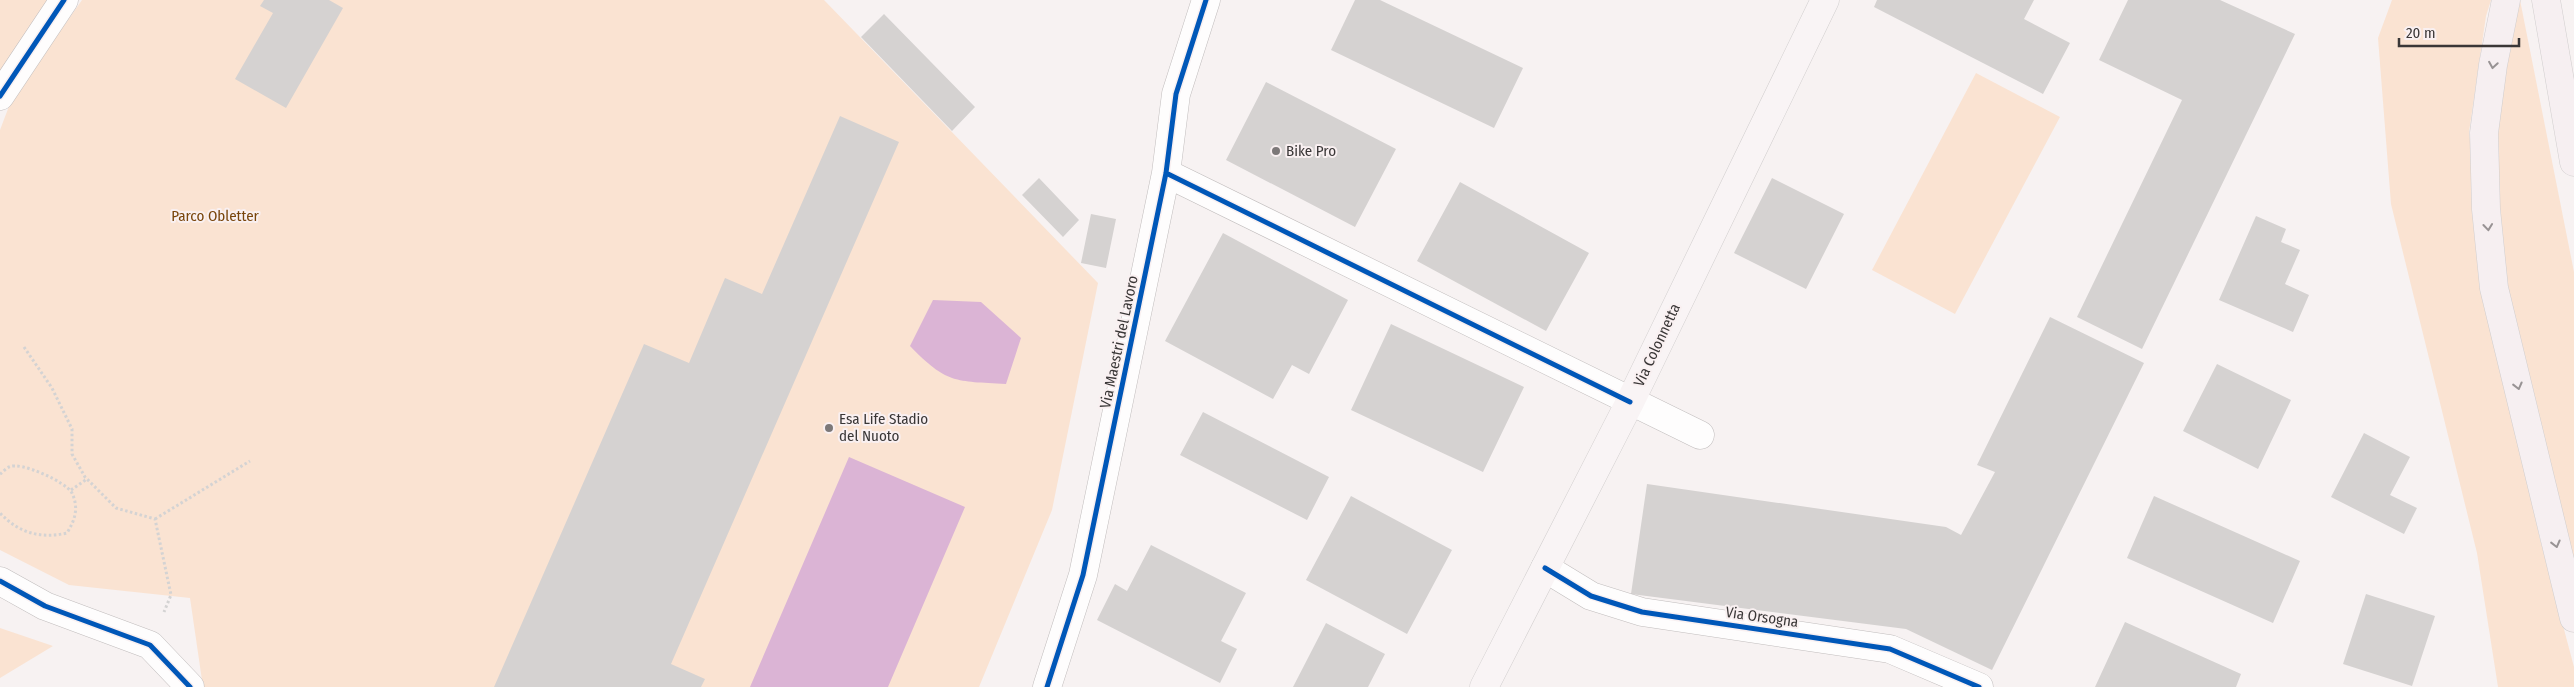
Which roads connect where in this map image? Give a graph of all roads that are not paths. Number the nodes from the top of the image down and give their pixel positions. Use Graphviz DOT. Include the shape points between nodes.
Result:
graph roads {
  1 [pos="64,0"];
  2 [pos="1206,0"];
  3 [pos="1825,0"];
  4 [pos="2506,0"];
  5 [pos="2546,0"];
  6 [pos="0,96"];
  7 [pos="2574,162"];
  8 [pos="1166,173"];
  9 [pos="1630,402"];
  10 [pos="1700,435"];
  11 [pos="1544,568"];
  12 [pos="0,581"];
  13 [pos="2574,618"];
  14 [pos="190,687"];
  15 [pos="1047,687"];
  16 [pos="1484,687"];
  17 [pos="1979,687"];
  1 -- 6 [label="street"];
  2 -- 8 [label="street, Via Maestri del Lavoro" via="1176,94"];
  3 -- 9 [label="main road, Via Colonnetta"];
  4 -- 13 [label="highway, one-way" via="2484,133 2486,209 2494,288"];
  5 -- 7 [label="highway"];
  8 -- 9 [label="street"];
  8 -- 15 [label="street, Via Maestri del Lavoro" via="1083,576"];
  9 -- 10 [label="street"];
  9 -- 11 [label="main road, Via Colonnetta"];
  11 -- 16 [label="main road, Via Colonnetta"];
  11 -- 17 [label="street, Via Orsogna" via="1591,596 1642,612 1890,649"];
  12 -- 14 [label="street" via="45,606 150,645"];
}
